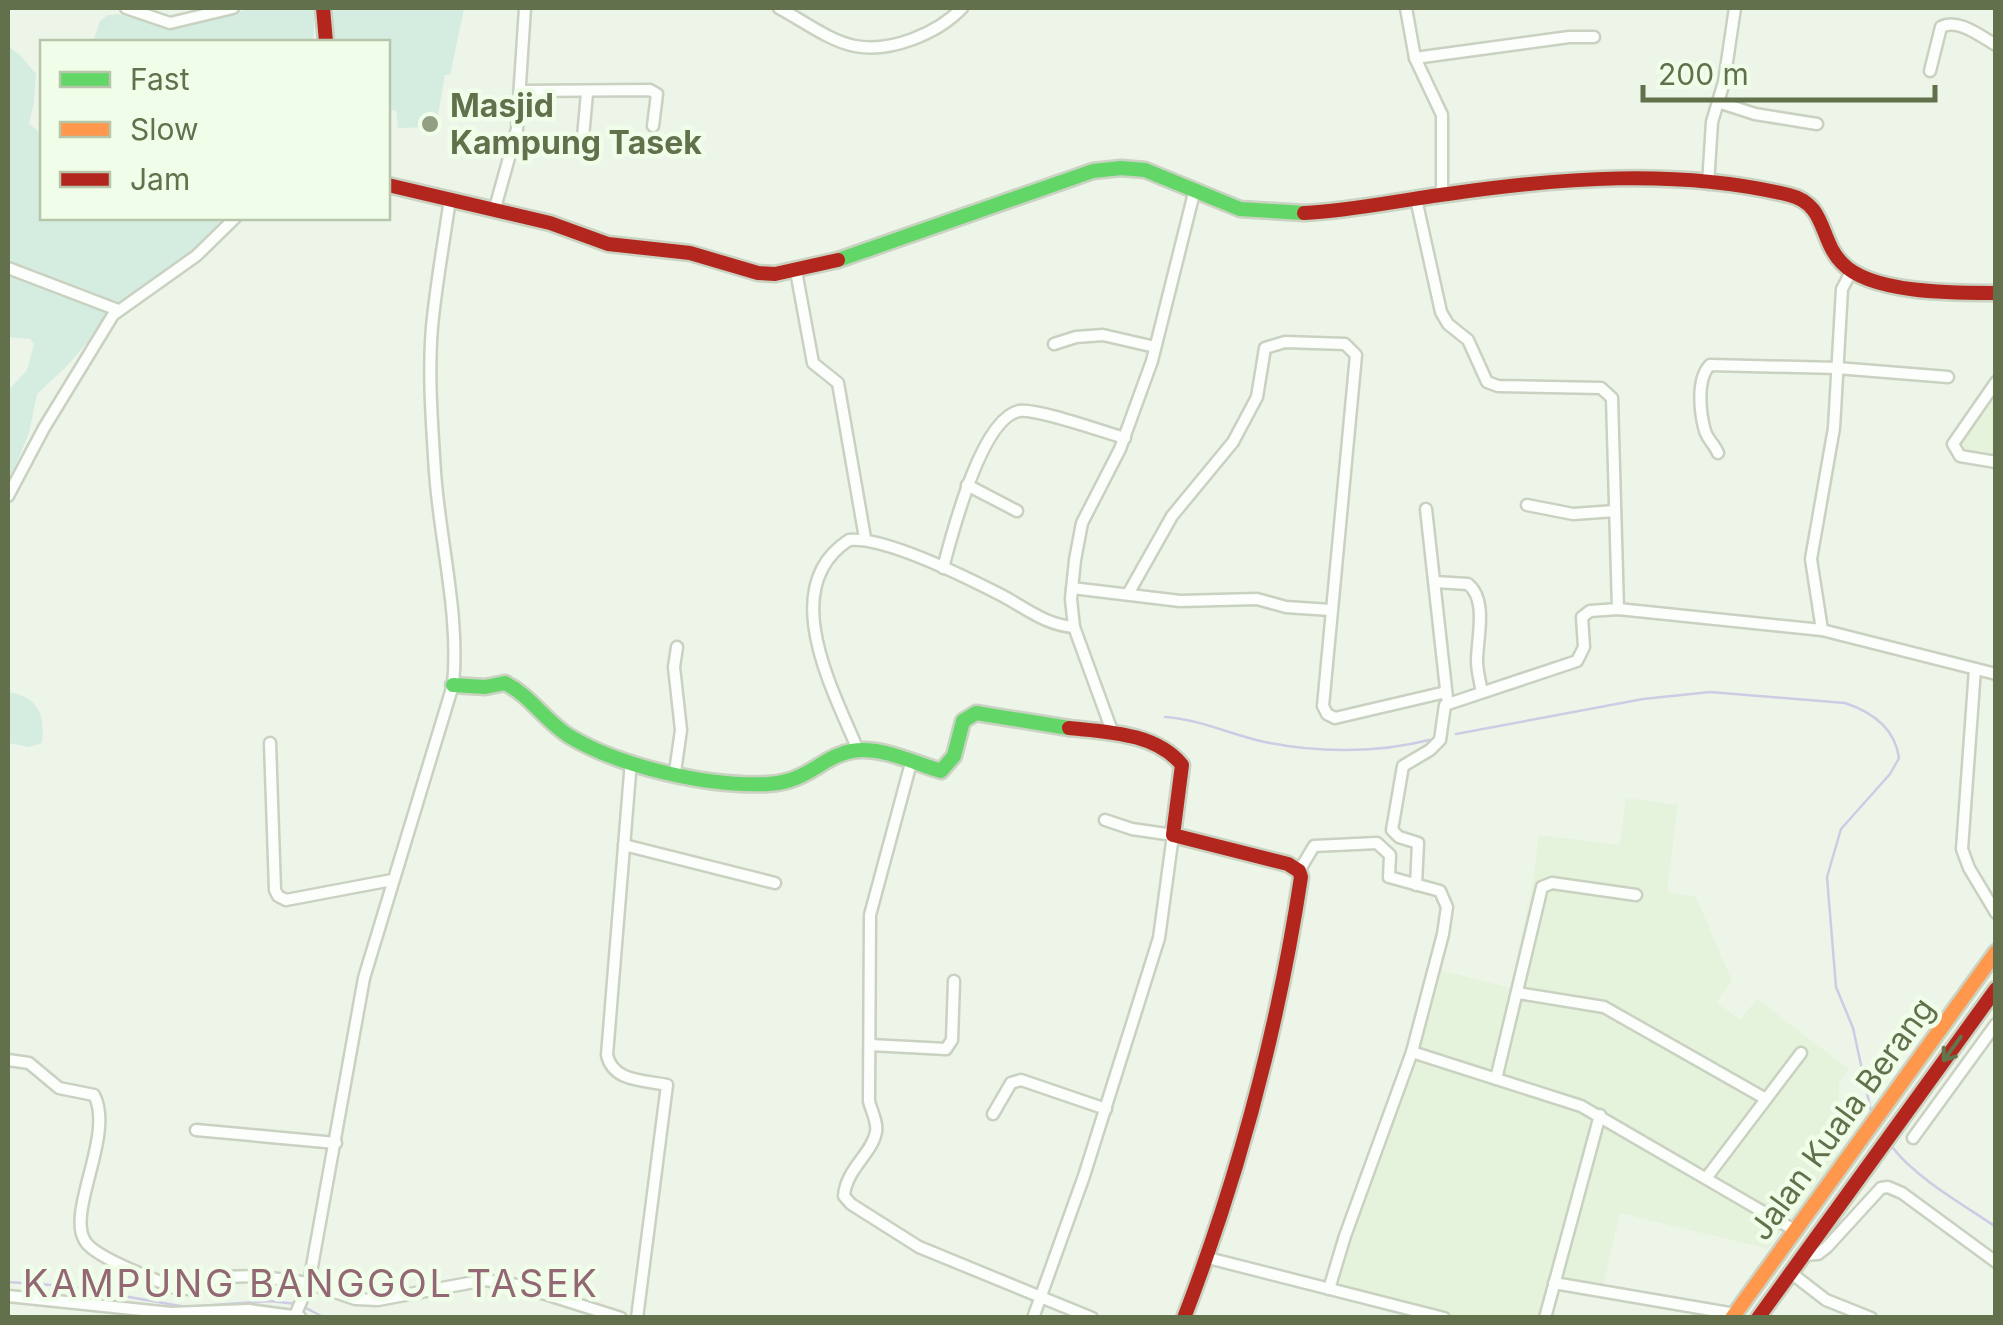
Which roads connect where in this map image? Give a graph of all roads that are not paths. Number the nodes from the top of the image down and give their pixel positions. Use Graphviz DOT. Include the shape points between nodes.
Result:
graph roads {
  1 [pos="126,8"];
  2 [pos="232,8"];
  3 [pos="323,8"];
  4 [pos="525,8"];
  5 [pos="779,8"];
  6 [pos="962,8"];
  7 [pos="1406,8"];
  8 [pos="1735,8"];
  9 [pos="1594,37"];
  10 [pos="326,40"];
  11 [pos="1996,45"];
  12 [pos="1415,58"];
  13 [pos="1930,72"];
  14 [pos="522,91"];
  15 [pos="587,93"];
  16 [pos="1718,102"];
  17 [pos="1817,124"];
  18 [pos="652,126"];
  19 [pos="583,137"];
  20 [pos="1708,184"];
  21 [pos="390,185"];
  22 [pos="1195,189"];
  23 [pos="1442,194"];
  24 [pos="450,198"];
  25 [pos="1416,198"];
  26 [pos="495,208"];
  27 [pos="233,220"];
  28 [pos="8,268"];
  29 [pos="796,272"];
  30 [pos="1851,272"];
  31 [pos="1996,293"];
  32 [pos="118,310"];
  33 [pos="1054,344"];
  34 [pos="1156,347"];
  35 [pos="1838,368"];
  36 [pos="1948,377"];
  37 [pos="1996,382"];
  38 [pos="1125,438"];
  39 [pos="1718,453"];
  40 [pos="1996,462"];
  41 [pos="967,485"];
  42 [pos="8,496"];
  43 [pos="1526,505"];
  44 [pos="1426,508"];
  45 [pos="1017,511"];
  46 [pos="1614,511"];
  47 [pos="865,538"];
  48 [pos="943,568"];
  49 [pos="1436,582"];
  50 [pos="1072,588"];
  51 [pos="1128,594"];
  52 [pos="1618,609"];
  53 [pos="1330,610"];
  54 [pos="1074,627"];
  55 [pos="1822,630"];
  56 [pos="678,647"];
  57 [pos="1975,668"];
  58 [pos="1996,674"];
  59 [pos="454,685"];
  60 [pos="1482,692"];
  61 [pos="1447,698"];
  62 [pos="1112,731"];
  63 [pos="270,742"];
  64 [pos="858,750"];
  65 [pos="632,761"];
  66 [pos="911,763"];
  67 [pos="676,772"];
  68 [pos="1105,820"];
  69 [pos="1173,835"];
  70 [pos="624,844"];
  71 [pos="1299,871"];
  72 [pos="392,880"];
  73 [pos="775,883"];
  74 [pos="1416,885"];
  75 [pos="1636,895"];
  76 [pos="1994,905"];
  77 [pos="1996,952"];
  78 [pos="954,981"];
  79 [pos="1996,988"];
  80 [pos="1518,992"];
  81 [pos="1996,1024"];
  82 [pos="870,1044"];
  83 [pos="1412,1052"];
  84 [pos="1801,1053"];
  85 [pos="8,1060"];
  86 [pos="1496,1079"];
  87 [pos="1930,1080"];
  88 [pos="1947,1092"];
  89 [pos="1766,1100"];
  90 [pos="1106,1109"];
  91 [pos="993,1114"];
  92 [pos="1600,1116"];
  93 [pos="196,1130"];
  94 [pos="1913,1138"];
  95 [pos="336,1143"];
  96 [pos="1707,1177"];
  97 [pos="1796,1230"];
  98 [pos="1804,1255"];
  99 [pos="1208,1258"];
  100 [pos="1996,1262"];
  101 [pos="1791,1273"];
  102 [pos="1554,1283"];
  103 [pos="308,1284"];
  104 [pos="1329,1288"];
  105 [pos="175,1292"];
  106 [pos="8,1296"];
  107 [pos="1041,1298"];
  108 [pos="172,1311"];
  109 [pos="297,1315"];
  110 [pos="1733,1316"];
  111 [pos="621,1318"];
  112 [pos="637,1318"];
  113 [pos="1033,1318"];
  114 [pos="1092,1318"];
  115 [pos="1184,1318"];
  116 [pos="1444,1318"];
  117 [pos="1545,1318"];
  118 [pos="1758,1318"];
  119 [pos="1871,1318"];
  1 -- 2 [label="street" via="170,23"];
  3 -- 10 [label="main road"];
  4 -- 14 [label="street"];
  5 -- 6 [label="street" via="845,43 868,47 905,42"];
  7 -- 12 [label="street"];
  8 -- 16 [label="street"];
  9 -- 12 [label="street"];
  11 -- 13 [label="street" via="1946,24"];
  12 -- 23 [label="street" via="1442,115"];
  14 -- 15 [label="street"];
  14 -- 26 [label="street"];
  15 -- 18 [label="street" via="655,92"];
  15 -- 19 [label="street"];
  16 -- 17 [label="street"];
  16 -- 20 [label="street"];
  20 -- 23 [label="main road" via="1578,179"];
  20 -- 30 [label="main road" via="1805,199"];
  21 -- 24 [label="main road"];
  22 -- 25 [label="main road" via="1266,214"];
  22 -- 29 [label="main road" via="1150,168 1093,171"];
  22 -- 34 [label="street"];
  23 -- 25 [label="main road"];
  24 -- 26 [label="main road"];
  24 -- 59 [label="street" via="430,368 435,476 457,636"];
  25 -- 46 [label="street" via="1441,312 1468,340 1488,382 1609,392"];
  26 -- 29 [label="main road" via="608,244 703,255 758,273"];
  27 -- 32 [label="street" via="196,256"];
  28 -- 32 [label="street"];
  29 -- 47 [label="street" via="813,363 838,383"];
  30 -- 31 [label="main road" via="1922,289"];
  30 -- 35 [label="street" via="1842,289"];
  32 -- 42 [label="street"];
  33 -- 34 [label="street" via="1103,335"];
  34 -- 38 [label="street"];
  35 -- 36 [label="street"];
  35 -- 39 [label="street" via="1710,364 1702,380 1703,418"];
  35 -- 55 [label="street" via="1811,559"];
  37 -- 40 [label="street" via="1953,444 1955,453"];
  38 -- 41 [label="street" via="1016,412 998,425"];
  38 -- 50 [label="street" via="1082,524"];
  41 -- 45 [label="street"];
  41 -- 48 [label="street"];
  43 -- 46 [label="street" via="1573,514"];
  44 -- 49 [label="street"];
  46 -- 52 [label="street"];
  47 -- 48 [label="street"];
  47 -- 64 [label="street" via="849,540 826,560 814,596 815,637"];
  48 -- 54 [label="street" via="1044,620"];
  49 -- 60 [label="street" via="1468,584 1476,592"];
  49 -- 61 [label="street"];
  50 -- 51 [label="street"];
  50 -- 54 [label="street"];
  51 -- 53 [label="street" via="1180,602 1257,599"];
  51 -- 53 [label="street" via="1172,516 1233,442 1256,397 1264,348 1345,344 1356,355"];
  52 -- 55 [label="street"];
  52 -- 60 [label="street" via="1584,614 1584,653 1578,660"];
  53 -- 61 [label="street" via="1322,706 1327,714 1335,718"];
  54 -- 62 [label="street"];
  55 -- 57 [label="street"];
  56 -- 67 [label="street"];
  57 -- 58 [label="street"];
  57 -- 76 [label="street" via="1962,849"];
  59 -- 65 [label="main road" via="514,686 573,739"];
  59 -- 72 [label="street"];
  60 -- 61 [label="street"];
  61 -- 74 [label="street" via="1440,740 1400,773 1392,830 1418,843"];
  62 -- 66 [label="main road" via="976,713 963,721 947,769"];
  62 -- 69 [label="main road" via="1178,758"];
  63 -- 72 [label="street" via="278,896 286,900"];
  64 -- 66 [label="main road"];
  64 -- 67 [label="main road" via="787,782 735,783"];
  65 -- 67 [label="main road"];
  65 -- 70 [label="street"];
  66 -- 82 [label="street" via="870,915"];
  68 -- 69 [label="street"];
  69 -- 71 [label="main road"];
  69 -- 90 [label="street" via="1159,938"];
  70 -- 73 [label="street"];
  70 -- 112 [label="street" via="608,1062 618,1075 667,1085"];
  71 -- 74 [label="street" via="1314,846 1377,843 1390,855 1388,877"];
  71 -- 99 [label="main road" via="1282,999"];
  72 -- 95 [label="street" via="364,978"];
  74 -- 83 [label="street" via="1440,891 1447,907"];
  75 -- 80 [label="street" via="1542,886"];
  77 -- 97 [label="main road, Jalan Kuala Berang"];
  78 -- 82 [label="street" via="952,1040 946,1048"];
  79 -- 87 [label="main road, Jalan Kuala Berang, one-way"];
  80 -- 86 [label="street"];
  80 -- 89 [label="street" via="1604,1008"];
  81 -- 88 [label="street"];
  82 -- 107 [label="street" via="869,1101 877,1128 846,1184 846,1200 910,1242"];
  83 -- 86 [label="street"];
  83 -- 104 [label="street"];
  84 -- 89 [label="street"];
  85 -- 105 [label="street" via="29,1063 59,1088 94,1095 98,1128 80,1223 84,1240"];
  86 -- 92 [label="street"];
  87 -- 88 [label="street"];
  87 -- 98 [label="main road, Jalan Kuala Berang"];
  88 -- 94 [label="street"];
  89 -- 96 [label="street"];
  90 -- 91 [label="street" via="1015,1080"];
  90 -- 107 [label="street"];
  92 -- 96 [label="street"];
  92 -- 102 [label="street"];
  93 -- 95 [label="street"];
  95 -- 103 [label="street"];
  96 -- 97 [label="street"];
  97 -- 110 [label="main road, Jalan Kuala Berang"];
  98 -- 100 [label="street" via="1827,1247 1888,1187"];
  98 -- 101 [label="main road, Jalan Kuala Berang"];
  99 -- 104 [label="street"];
  99 -- 115 [label="main road"];
  101 -- 118 [label="main road, Jalan Kuala Berang"];
  101 -- 119 [label="street" via="1826,1300"];
  102 -- 110 [label="street"];
  102 -- 117 [label="street"];
  103 -- 105 [label="street" via="233,1276"];
  103 -- 109 [label="street"];
  103 -- 111 [label="street" via="378,1300 497,1281"];
  104 -- 116 [label="street"];
  105 -- 108 [label="street"];
  106 -- 108 [label="street"];
  107 -- 113 [label="street"];
  107 -- 114 [label="street"];
  108 -- 109 [label="street"];
}
